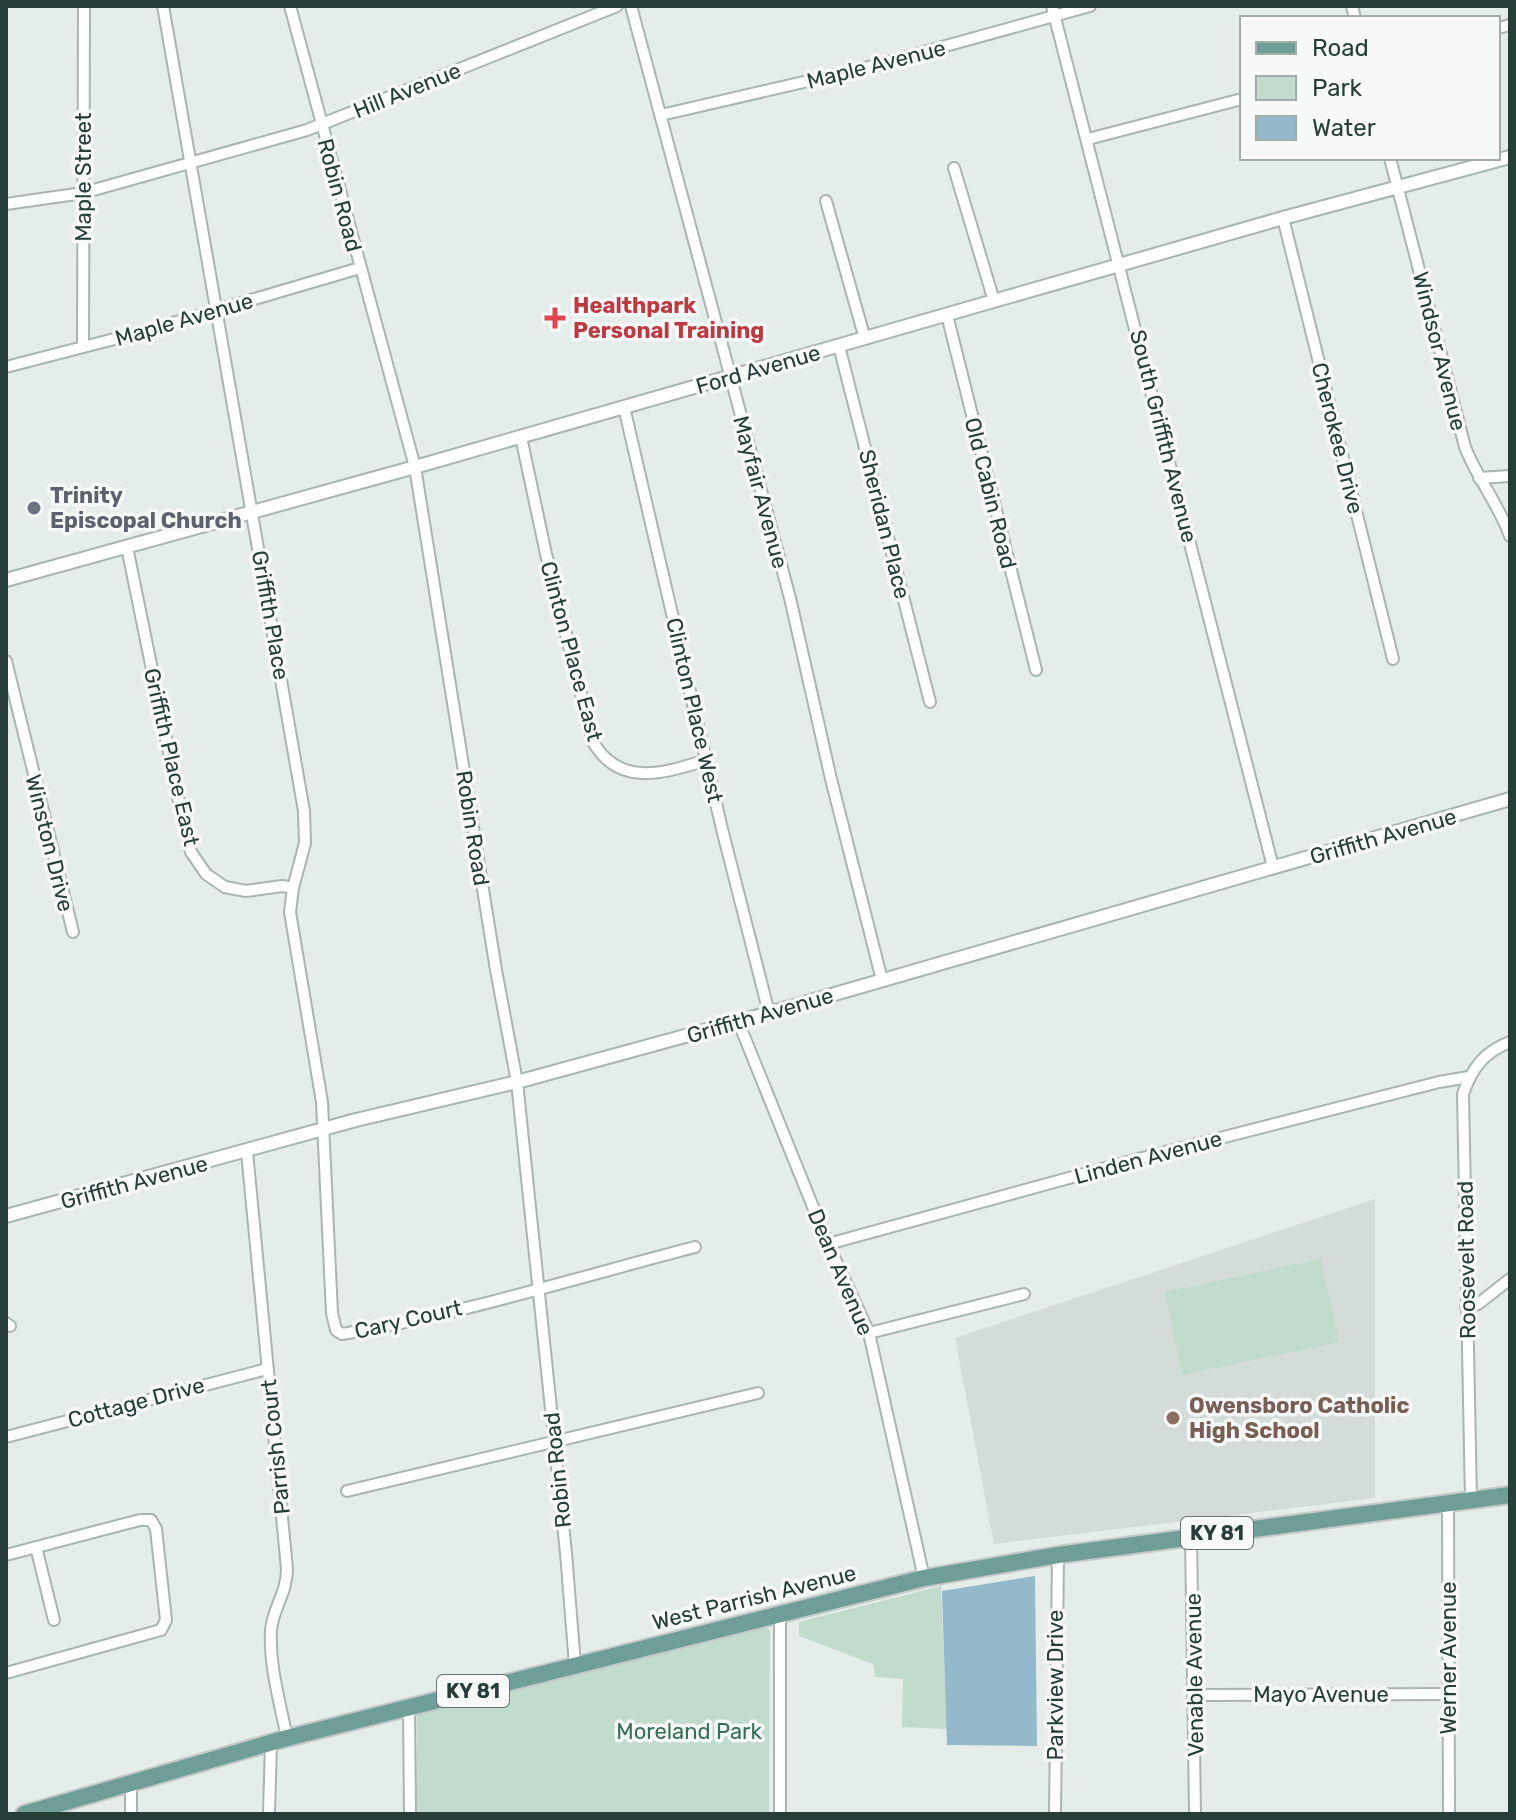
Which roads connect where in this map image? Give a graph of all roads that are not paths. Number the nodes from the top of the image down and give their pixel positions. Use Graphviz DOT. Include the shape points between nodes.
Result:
graph roads {
  1 [pos="84,6"];
  2 [pos="163,6"];
  3 [pos="290,6"];
  4 [pos="617,6"];
  5 [pos="631,6"];
  6 [pos="1090,6"];
  7 [pos="1054,11"];
  8 [pos="1240,100"];
  9 [pos="661,115"];
  10 [pos="321,125"];
  11 [pos="1088,139"];
  12 [pos="1390,160"];
  13 [pos="1498,160"];
  14 [pos="190,163"];
  15 [pos="954,168"];
  16 [pos="1397,186"];
  17 [pos="83,193"];
  18 [pos="826,201"];
  19 [pos="6,204"];
  20 [pos="1283,218"];
  21 [pos="1119,264"];
  22 [pos="360,268"];
  23 [pos="994,301"];
  24 [pos="216,311"];
  25 [pos="947,315"];
  26 [pos="865,339"];
  27 [pos="839,346"];
  28 [pos="83,347"];
  29 [pos="6,367"];
  30 [pos="731,377"];
  31 [pos="624,407"];
  32 [pos="521,437"];
  33 [pos="415,467"];
  34 [pos="1510,476"];
  35 [pos="1479,478"];
  36 [pos="252,512"];
  37 [pos="1507,514"];
  38 [pos="1510,536"];
  39 [pos="127,547"];
  40 [pos="6,580"];
  41 [pos="1393,659"];
  42 [pos="6,661"];
  43 [pos="1036,670"];
  44 [pos="930,702"];
  45 [pos="707,760"];
  46 [pos="1510,799"];
  47 [pos="1273,867"];
  48 [pos="293,888"];
  49 [pos="73,932"];
  50 [pos="882,980"];
  51 [pos="769,1013"];
  52 [pos="738,1021"];
  53 [pos="1510,1042"];
  54 [pos="1469,1077"];
  55 [pos="517,1082"];
  56 [pos="323,1130"];
  57 [pos="247,1152"];
  58 [pos="6,1216"];
  59 [pos="828,1244"];
  60 [pos="695,1247"];
  61 [pos="1510,1279"];
  62 [pos="537,1288"];
  63 [pos="1024,1294"];
  64 [pos="1466,1307"];
  65 [pos="869,1333"];
  66 [pos="267,1369"];
  67 [pos="758,1393"];
  68 [pos="6,1437"];
  69 [pos="554,1440"];
  70 [pos="347,1491"];
  71 [pos="1510,1495"];
  72 [pos="1471,1500"];
  73 [pos="1448,1503"];
  74 [pos="1191,1536"];
  75 [pos="36,1547"];
  76 [pos="6,1555"];
  77 [pos="1058,1555"];
  78 [pos="924,1578"];
  79 [pos="780,1613"];
  80 [pos="54,1620"];
  81 [pos="575,1665"];
  82 [pos="6,1673"];
  83 [pos="1448,1694"];
  84 [pos="1194,1695"];
  85 [pos="409,1707"];
  86 [pos="279,1740"];
  87 [pos="131,1783"];
  88 [pos="24,1814"];
  89 [pos="131,1814"];
  90 [pos="269,1814"];
  91 [pos="410,1814"];
  92 [pos="780,1814"];
  93 [pos="1055,1814"];
  94 [pos="1195,1814"];
  95 [pos="1449,1814"];
  1 -- 17 [label="street, Maple Street"];
  2 -- 14 [label="street, Griffith Place"];
  3 -- 10 [label="street, Robin Road"];
  4 -- 10 [label="street, Hill Avenue"];
  5 -- 9 [label="street, Mayfair Avenue"];
  6 -- 7 [label="street, Maple Avenue"];
  7 -- 9 [label="street, Maple Avenue" via="873,66"];
  7 -- 11 [label="street, South Griffith Avenue"];
  8 -- 11 [label="street"];
  9 -- 30 [label="street, Mayfair Avenue"];
  10 -- 14 [label="street, Hill Avenue"];
  10 -- 22 [label="street, Robin Road"];
  11 -- 21 [label="street, South Griffith Avenue"];
  12 -- 16 [label="street, Windsor Avenue"];
  13 -- 16 [label="street, Ford Avenue"];
  14 -- 17 [label="street, Hill Avenue"];
  14 -- 24 [label="street, Griffith Place"];
  15 -- 23 [label="street"];
  16 -- 20 [label="street, Ford Avenue"];
  16 -- 35 [label="street, Windsor Avenue" via="1459,428"];
  17 -- 19 [label="street, Hill Avenue"];
  17 -- 28 [label="street, Maple Street"];
  18 -- 26 [label="street"];
  20 -- 21 [label="street, Ford Avenue"];
  20 -- 41 [label="street, Cherokee Drive"];
  21 -- 23 [label="street, Ford Avenue"];
  21 -- 47 [label="street, South Griffith Avenue"];
  22 -- 24 [label="street, Maple Avenue"];
  22 -- 33 [label="street, Robin Road"];
  23 -- 25 [label="street, Ford Avenue"];
  24 -- 28 [label="street, Maple Avenue"];
  24 -- 36 [label="street, Griffith Place"];
  25 -- 26 [label="street, Ford Avenue"];
  25 -- 43 [label="street, Old Cabin Road"];
  26 -- 27 [label="street, Ford Avenue"];
  27 -- 30 [label="street, Ford Avenue"];
  27 -- 44 [label="street, Sheridan Place"];
  28 -- 29 [label="street, Maple Avenue"];
  30 -- 31 [label="street, Ford Avenue"];
  30 -- 50 [label="street, Mayfair Avenue"];
  31 -- 32 [label="street, Ford Avenue"];
  31 -- 45 [label="street, Clinton Place West"];
  32 -- 33 [label="street, Ford Avenue"];
  32 -- 45 [label="street, Clinton Place East" via="593,742 606,760 627,772 652,773"];
  33 -- 36 [label="street, Ford Avenue"];
  33 -- 55 [label="street, Robin Road"];
  34 -- 35 [label="street"];
  35 -- 37 [label="street, Windsor Avenue"];
  36 -- 39 [label="street, Ford Avenue"];
  36 -- 48 [label="street, Griffith Place" via="304,811 305,843"];
  37 -- 38 [label="street, Windsor Avenue"];
  39 -- 40 [label="street, Ford Avenue"];
  39 -- 48 [label="street, Griffith Place East" via="191,852 206,874 225,887"];
  42 -- 49 [label="street, Winston Drive"];
  45 -- 51 [label="street, Clinton Place West"];
  46 -- 47 [label="street, Griffith Avenue"];
  47 -- 50 [label="street, Griffith Avenue"];
  48 -- 56 [label="street, Griffith Place" via="290,912"];
  50 -- 51 [label="street, Griffith Avenue"];
  51 -- 52 [label="street, Griffith Avenue"];
  52 -- 55 [label="street, Griffith Avenue"];
  52 -- 59 [label="street, Dean Avenue"];
  53 -- 54 [label="street" via="1482,1059"];
  54 -- 59 [label="street, Linden Avenue" via="1142,1158"];
  54 -- 64 [label="street, Roosevelt Road" via="1463,1094"];
  55 -- 56 [label="street, Griffith Avenue"];
  55 -- 62 [label="street, Robin Road"];
  56 -- 57 [label="street, Griffith Avenue"];
  56 -- 62 [label="street, Cary Court" via="332,1313 338,1333"];
  57 -- 58 [label="street, Griffith Avenue"];
  57 -- 66 [label="street, Parrish Court"];
  59 -- 65 [label="street, Dean Avenue"];
  60 -- 62 [label="street"];
  61 -- 64 [label="street"];
  62 -- 69 [label="street, Robin Road"];
  63 -- 65 [label="street"];
  64 -- 72 [label="street, Roosevelt Road"];
  65 -- 78 [label="street, Dean Avenue"];
  66 -- 68 [label="street, Cottage Drive"];
  66 -- 86 [label="street, Parrish Court" via="287,1581 271,1637"];
  67 -- 69 [label="street"];
  69 -- 70 [label="street"];
  69 -- 81 [label="street, Robin Road"];
  71 -- 72 [label="main road, West Parrish Avenue / KY 81"];
  72 -- 73 [label="main road, West Parrish Avenue / KY 81"];
  73 -- 74 [label="main road, West Parrish Avenue / KY 81"];
  73 -- 83 [label="street, Werner Avenue"];
  74 -- 77 [label="main road, West Parrish Avenue / KY 81"];
  74 -- 84 [label="street, Venable Avenue"];
  75 -- 76 [label="street"];
  75 -- 80 [label="street"];
  75 -- 82 [label="street" via="151,1520 166,1624 161,1630"];
  77 -- 78 [label="main road, West Parrish Avenue / KY 81"];
  77 -- 93 [label="street, Parkview Drive"];
  78 -- 79 [label="main road, West Parrish Avenue / KY 81"];
  79 -- 81 [label="main road, West Parrish Avenue / KY 81"];
  79 -- 92 [label="street"];
  81 -- 85 [label="main road, West Parrish Avenue / KY 81"];
  83 -- 84 [label="street, Mayo Avenue"];
  83 -- 95 [label="street, Werner Avenue"];
  84 -- 94 [label="street, Venable Avenue"];
  85 -- 86 [label="main road, West Parrish Avenue / KY 81"];
  85 -- 91 [label="street"];
  86 -- 87 [label="main road, West Parrish Avenue / KY 81"];
  86 -- 90 [label="street, Parrish Court"];
  87 -- 88 [label="main road, West Parrish Avenue / KY 81"];
  87 -- 89 [label="street"];
}
